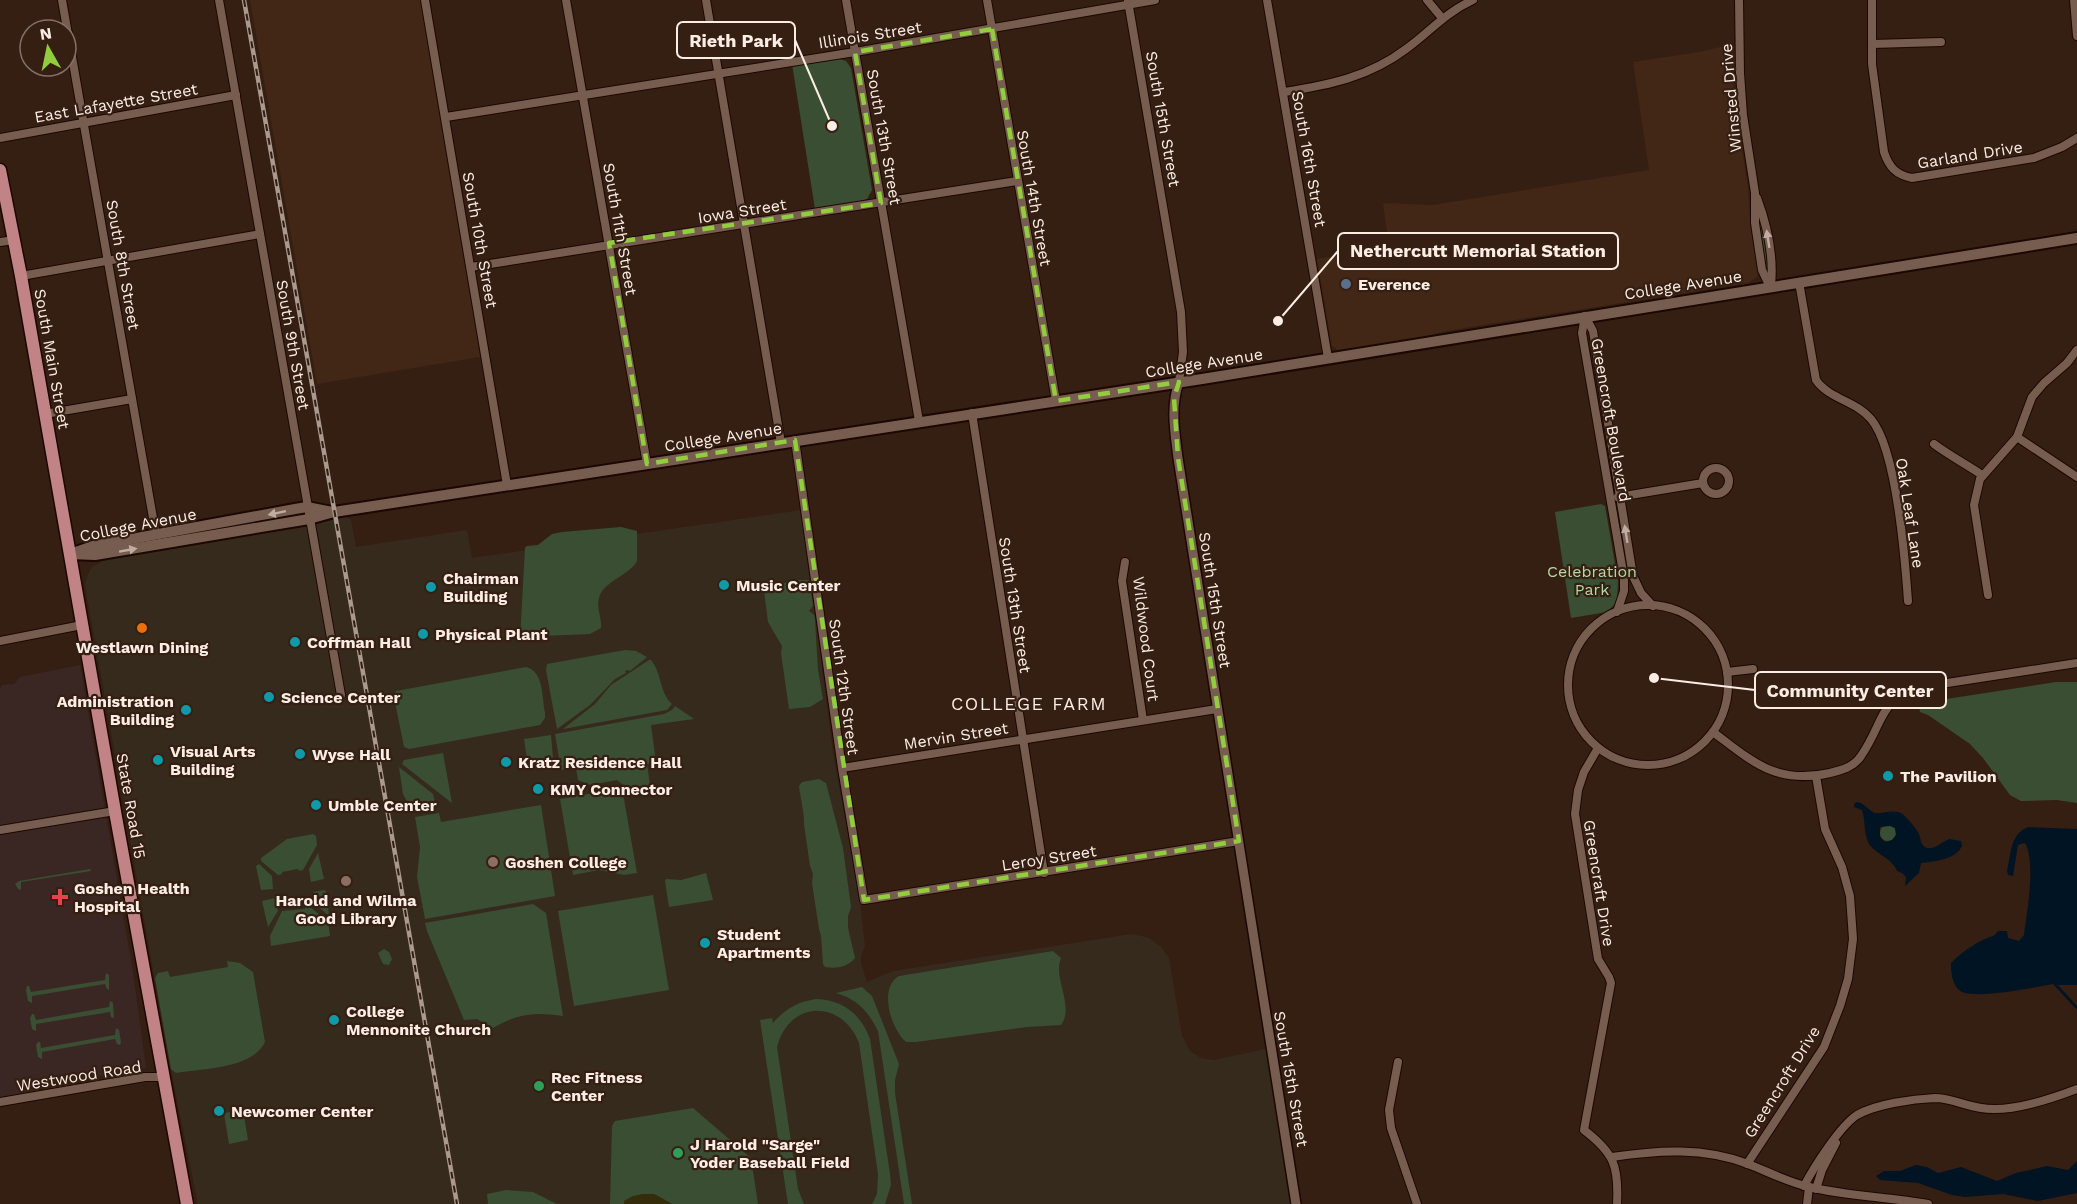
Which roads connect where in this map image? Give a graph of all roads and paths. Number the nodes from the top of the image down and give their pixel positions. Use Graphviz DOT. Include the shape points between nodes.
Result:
graph roads {
  1 [pos="62,0"];
  2 [pos="219,0"];
  3 [pos="425,0"];
  4 [pos="566,0"];
  5 [pos="706,0"];
  6 [pos="846,0"];
  7 [pos="987,0"];
  8 [pos="1155,0"];
  9 [pos="1267,0"];
  10 [pos="1427,0"];
  11 [pos="1473,0"];
  12 [pos="1739,0"];
  13 [pos="1872,0"];
  14 [pos="2074,0"];
  15 [pos="1128,2"];
  16 [pos="1442,18"];
  17 [pos="992,29"];
  18 [pos="2077,36"];
  19 [pos="1941,42"];
  20 [pos="1872,44"];
  21 [pos="855,52"];
  22 [pos="719,73"];
  23 [pos="1284,92"];
  24 [pos="582,94"];
  25 [pos="236,95"];
  26 [pos="446,117"];
  27 [pos="84,123"];
  28 [pos="0,135"];
  29 [pos="2077,138"];
  30 [pos="0,170"];
  31 [pos="1017,181"];
  32 [pos="881,202"];
  33 [pos="744,225"];
  34 [pos="260,234"];
  35 [pos="2077,239"];
  36 [pos="14,240"];
  37 [pos="0,242"];
  38 [pos="609,243"];
  39 [pos="108,260"];
  40 [pos="471,267"];
  41 [pos="21,276"];
  42 [pos="1799,282"];
  43 [pos="1770,287"];
  44 [pos="1585,316"];
  45 [pos="2077,350"];
  46 [pos="1329,358"];
  47 [pos="1179,382"];
  48 [pos="132,399"];
  49 [pos="1056,401"];
  50 [pos="972,413"];
  51 [pos="45,414"];
  52 [pos="919,421"];
  53 [pos="2017,437"];
  54 [pos="795,441"];
  55 [pos="781,443"];
  56 [pos="1934,444"];
  57 [pos="646,464"];
  58 [pos="1982,475"];
  59 [pos="2077,477"];
  60 [pos="1703,483"];
  61 [pos="507,485"];
  62 [pos="1620,497"];
  63 [pos="1611,499"];
  64 [pos="307,507"];
  65 [pos="334,512"];
  66 [pos="309,519"];
  67 [pos="156,535"];
  68 [pos="70,554"];
  69 [pos="1125,562"];
  70 [pos="1988,595"];
  71 [pos="1908,601"];
  72 [pos="1653,606"];
  73 [pos="1617,612"];
  74 [pos="82,625"];
  75 [pos="0,641"];
  76 [pos="2077,663"];
  77 [pos="1753,669"];
  78 [pos="1727,672"];
  79 [pos="341,695"];
  80 [pos="1217,709"];
  81 [pos="1143,720"];
  82 [pos="1713,732"];
  83 [pos="1022,740"];
  84 [pos="1598,748"];
  85 [pos="842,768"];
  86 [pos="1816,776"];
  87 [pos="115,810"];
  88 [pos="0,831"];
  89 [pos="1239,841"];
  90 [pos="1044,873"];
  91 [pos="864,900"];
  92 [pos="1398,1062"];
  93 [pos="164,1077"];
  94 [pos="2077,1089"];
  95 [pos="0,1102"];
  96 [pos="1841,1132"];
  97 [pos="1611,1156"];
  98 [pos="1747,1164"];
  99 [pos="1809,1187"];
  100 [pos="187,1204"];
  101 [pos="1296,1204"];
  102 [pos="1417,1204"];
  103 [pos="1617,1204"];
  104 [pos="1807,1204"];
  105 [pos="1928,1204"];
  1 -- 27 [label="street, South 8th Street"];
  2 -- 25 [label="street, South 9th Street"];
  3 -- 26 [label="street, South 10th Street"];
  4 -- 24 [label="street, South 11th Street"];
  5 -- 22 [label="street"];
  6 -- 21 [label="street, South 13th Street"];
  7 -- 17 [label="street, South 14th Street"];
  8 -- 15 [label="street, Illinois Street"];
  9 -- 23 [label="street, South 16th Street"];
  10 -- 16 [label="street"];
  11 -- 16 [label="street"];
  12 -- 43 [label="street, Winsted Drive" via="1743,116 1755,193 1765,220 1773,268"];
  13 -- 20 [label="street, Garland Drive"];
  14 -- 18 [label="street"];
  15 -- 17 [label="street, Illinois Street"];
  15 -- 47 [label="street, South 15th Street" via="1180,312 1183,352"];
  16 -- 23 [label="street" via="1388,62 1364,74"];
  17 -- 21 [label="street, Illinois Street"];
  17 -- 31 [label="street, South 14th Street"];
  19 -- 20 [label="street"];
  20 -- 29 [label="street, Garland Drive" via="1884,152 1901,176 1923,177 2018,162 2049,153"];
  21 -- 22 [label="street, Illinois Street"];
  21 -- 32 [label="street, South 13th Street"];
  22 -- 24 [label="street, Illinois Street"];
  22 -- 33 [label="street"];
  23 -- 46 [label="street, South 16th Street"];
  24 -- 26 [label="street, Illinois Street"];
  24 -- 38 [label="street, South 11th Street"];
  25 -- 27 [label="street, East Lafayette Street"];
  25 -- 34 [label="street, South 9th Street"];
  26 -- 40 [label="street, South 10th Street"];
  27 -- 28 [label="street, East Lafayette Street"];
  27 -- 39 [label="street, South 8th Street"];
  30 -- 36 [label="main road, South Main Street"];
  31 -- 32 [label="street, Iowa Street"];
  31 -- 49 [label="street, South 14th Street"];
  32 -- 33 [label="street, Iowa Street"];
  32 -- 52 [label="street, South 13th Street"];
  33 -- 38 [label="street, Iowa Street"];
  33 -- 55 [label="street"];
  34 -- 39 [label="street"];
  34 -- 64 [label="street, South 9th Street"];
  35 -- 42 [label="main road, College Avenue"];
  36 -- 37 [label="street"];
  36 -- 41 [label="main road, South Main Street"];
  38 -- 40 [label="street, Iowa Street"];
  38 -- 57 [label="street, South 11th Street"];
  39 -- 41 [label="street"];
  39 -- 48 [label="street, South 8th Street"];
  40 -- 61 [label="street, South 10th Street"];
  41 -- 51 [label="main road, South Main Street"];
  42 -- 43 [label="main road, College Avenue"];
  42 -- 71 [label="street, Oak Leaf Lane" via="1816,380 1867,414 1882,438 1894,484"];
  43 -- 44 [label="main road, College Avenue"];
  44 -- 46 [label="main road, College Avenue"];
  44 -- 62 [label="street, Greencroft Boulevard" via="1593,331"];
  44 -- 63 [label="street, Greencroft Boulevard" via="1582,333"];
  45 -- 53 [label="street" via="2032,397"];
  46 -- 47 [label="main road, College Avenue"];
  47 -- 49 [label="main road, College Avenue"];
  47 -- 80 [label="street, South 15th Street" via="1174,398 1175,440"];
  48 -- 51 [label="street"];
  48 -- 67 [label="street, South 8th Street"];
  49 -- 50 [label="main road, College Avenue"];
  50 -- 52 [label="main road, College Avenue"];
  50 -- 83 [label="street, South 13th Street"];
  51 -- 68 [label="main road, South Main Street"];
  52 -- 54 [label="main road, College Avenue"];
  53 -- 58 [label="street"];
  53 -- 59 [label="street"];
  54 -- 55 [label="main road, College Avenue"];
  54 -- 85 [label="street, South 12th Street"];
  55 -- 57 [label="main road, College Avenue"];
  56 -- 58 [label="street"];
  57 -- 61 [label="main road, College Avenue"];
  58 -- 70 [label="street" via="1974,505"];
  60 -- 62 [label="street"];
  61 -- 65 [label="main road, College Avenue"];
  62 -- 63 [label="street"];
  72 -- 62 [label="street, Greencroft Boulevard, one-way" via="1635,582"];
  63 -- 73 [label="street, Greencroft Boulevard" via="1625,583"];
  64 -- 65 [label="main road, College Avenue"];
  64 -- 66 [label="street, South 9th Street"];
  64 -- 67 [label="main road, College Avenue, one-way"];
  65 -- 66 [label="main road, College Avenue"];
  68 -- 66 [label="main road, College Avenue, one-way" via="95,555"];
  66 -- 79 [label="street, South 9th Street"];
  67 -- 68 [label="main road, College Avenue"];
  68 -- 74 [label="main road, State Road 15"];
  69 -- 81 [label="street, Wildwood Court" via="1122,581"];
  72 -- 73 [label="street"];
  72 -- 78 [label="street" via="1684,614 1698,623 1718,648"];
  73 -- 84 [label="street" via="1584,637 1568,678 1577,723"];
  74 -- 75 [label="street"];
  74 -- 87 [label="main road, State Road 15"];
  76 -- 86 [label="street" via="1906,692 1885,710 1854,764"];
  77 -- 78 [label="street"];
  78 -- 82 [label="street" via="1726,704"];
  80 -- 81 [label="street, Mervin Street"];
  80 -- 89 [label="street, South 15th Street"];
  81 -- 83 [label="street, Mervin Street"];
  82 -- 84 [label="street" via="1688,754 1653,765 1628,763"];
  82 -- 86 [label="street" via="1768,770 1790,777"];
  83 -- 85 [label="street, Mervin Street"];
  83 -- 90 [label="street, South 13th Street"];
  84 -- 97 [label="street, Greencraft Drive" via="1584,771 1575,814 1598,959 1611,983 1584,1130"];
  85 -- 91 [label="street, South 12th Street"];
  86 -- 98 [label="street, Greencroft Drive" via="1825,829 1850,896 1852,939 1848,979 1824,1047"];
  87 -- 88 [label="street"];
  87 -- 93 [label="main road, State Road 15"];
  89 -- 90 [label="street, Leroy Street"];
  89 -- 101 [label="street, South 15th Street"];
  90 -- 91 [label="street, Leroy Street"];
  92 -- 102 [label="street" via="1390,1119"];
  93 -- 95 [label="street, Westwood Road"];
  93 -- 100 [label="main road, State Road 15"];
  94 -- 96 [label="street" via="2002,1108 1979,1108 1943,1098 1885,1106 1859,1114"];
  96 -- 99 [label="street"];
  96 -- 99 [label="street" via="1822,1156"];
  97 -- 98 [label="street, Greencroft Drive" via="1690,1152"];
  97 -- 103 [label="street" via="1618,1184"];
  98 -- 99 [label="street"];
  99 -- 104 [label="street"];
  99 -- 105 [label="street"];
}
